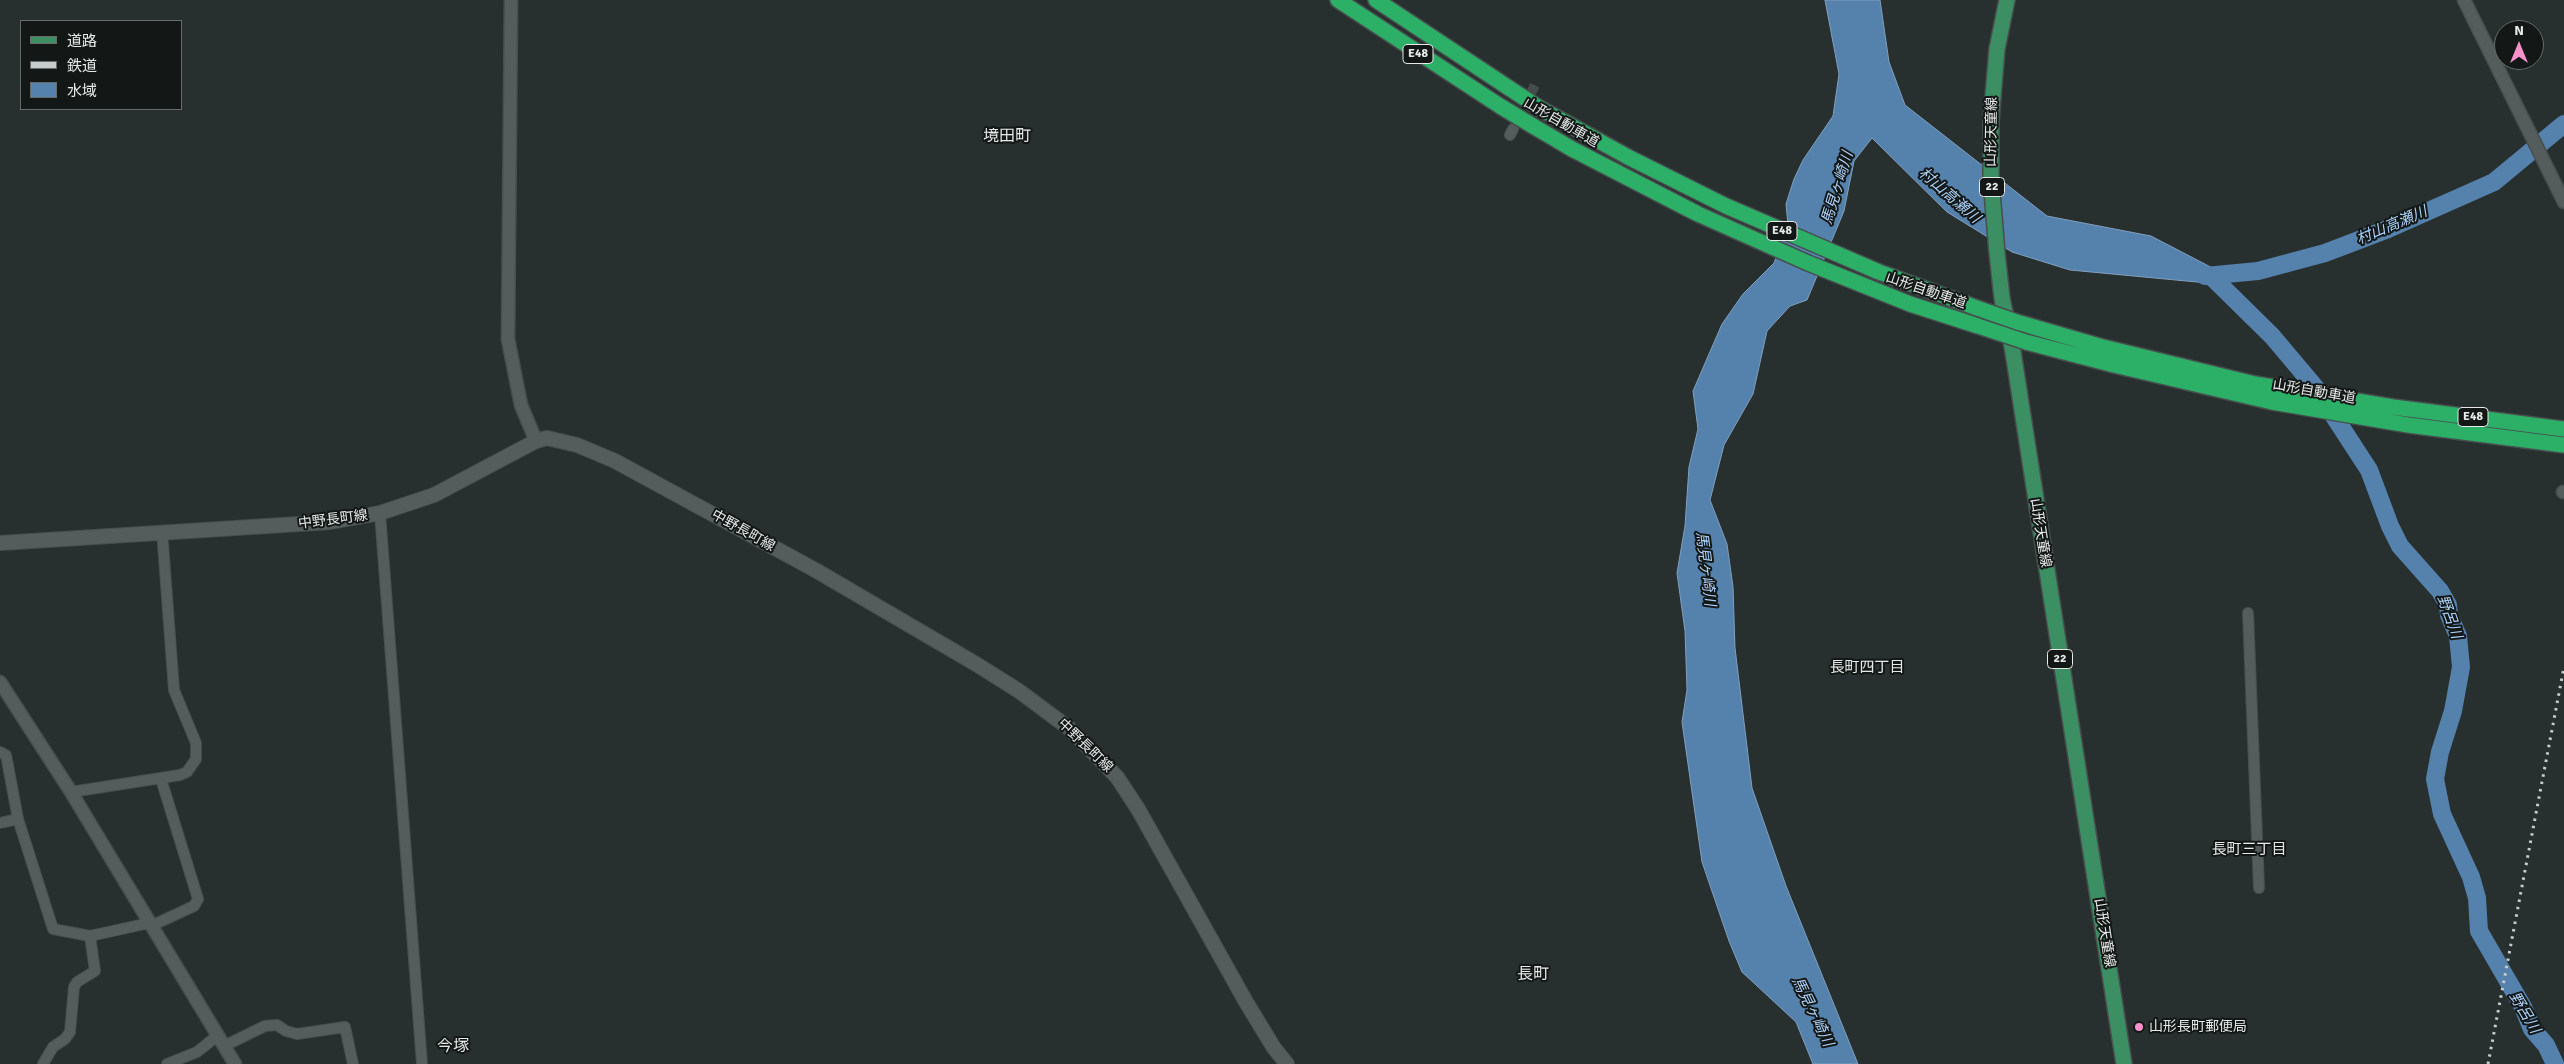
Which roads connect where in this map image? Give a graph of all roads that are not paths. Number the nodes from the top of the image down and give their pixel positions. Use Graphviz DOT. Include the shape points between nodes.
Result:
graph roads {
  1 [pos="511,0"];
  2 [pos="1338,0"];
  3 [pos="1376,0"];
  4 [pos="2007,0"];
  5 [pos="2464,0"];
  6 [pos="2564,202"];
  7 [pos="2558,429"];
  8 [pos="536,441"];
  9 [pos="2564,445"];
  10 [pos="380,513"];
  11 [pos="162,531"];
  12 [pos="0,543"];
  13 [pos="2248,613"];
  14 [pos="0,682"];
  15 [pos="0,752"];
  16 [pos="161,779"];
  17 [pos="71,792"];
  18 [pos="18,819"];
  19 [pos="0,823"];
  20 [pos="2259,888"];
  21 [pos="150,925"];
  22 [pos="90,936"];
  23 [pos="221,1041"];
  24 [pos="43,1064"];
  25 [pos="167,1064"];
  26 [pos="235,1064"];
  27 [pos="353,1064"];
  28 [pos="422,1064"];
  29 [pos="1287,1064"];
  30 [pos="2124,1064"];
  1 -- 8 [label="street" via="508,339 521,405"];
  2 -- 9 [label="highway, 山形自動車道 / E48, bridge" via="1572,149 1698,214 1910,304 2026,342 2272,402 2408,425"];
  3 -- 7 [label="highway, 山形自動車道 / E48, bridge" via="1541,109 1645,166 1809,243 1976,308 2099,346 2255,384"];
  4 -- 30 [label="main road, 山形天童線 / 22" via="1997,49 1991,121 1991,179 1997,254"];
  5 -- 6 [label="street"];
  8 -- 10 [label="main road, 中野長町線" via="434,495"];
  8 -- 29 [label="main road, 中野長町線" via="547,438 577,445 656,481 976,664 1019,690 1070,729 1117,777 1138,809 1246,1002"];
  10 -- 11 [label="main road, 中野長町線" via="330,522"];
  10 -- 28 [label="street"];
  11 -- 12 [label="main road, 中野長町線"];
  11 -- 16 [label="street" via="174,690 197,751 196,759 187,772"];
  13 -- 20 [label="street"];
  14 -- 17 [label="street"];
  15 -- 18 [label="street" via="6,754"];
  16 -- 17 [label="street"];
  16 -- 21 [label="street" via="198,899 194,906"];
  17 -- 21 [label="street"];
  18 -- 19 [label="street"];
  18 -- 22 [label="street" via="53,929"];
  21 -- 22 [label="street"];
  21 -- 23 [label="street"];
  22 -- 24 [label="street" via="95,971 76,982 70,1032 53,1047"];
  23 -- 25 [label="street"];
  23 -- 26 [label="street"];
  23 -- 27 [label="street" via="265,1026 277,1025 297,1034 344,1026"];
}
